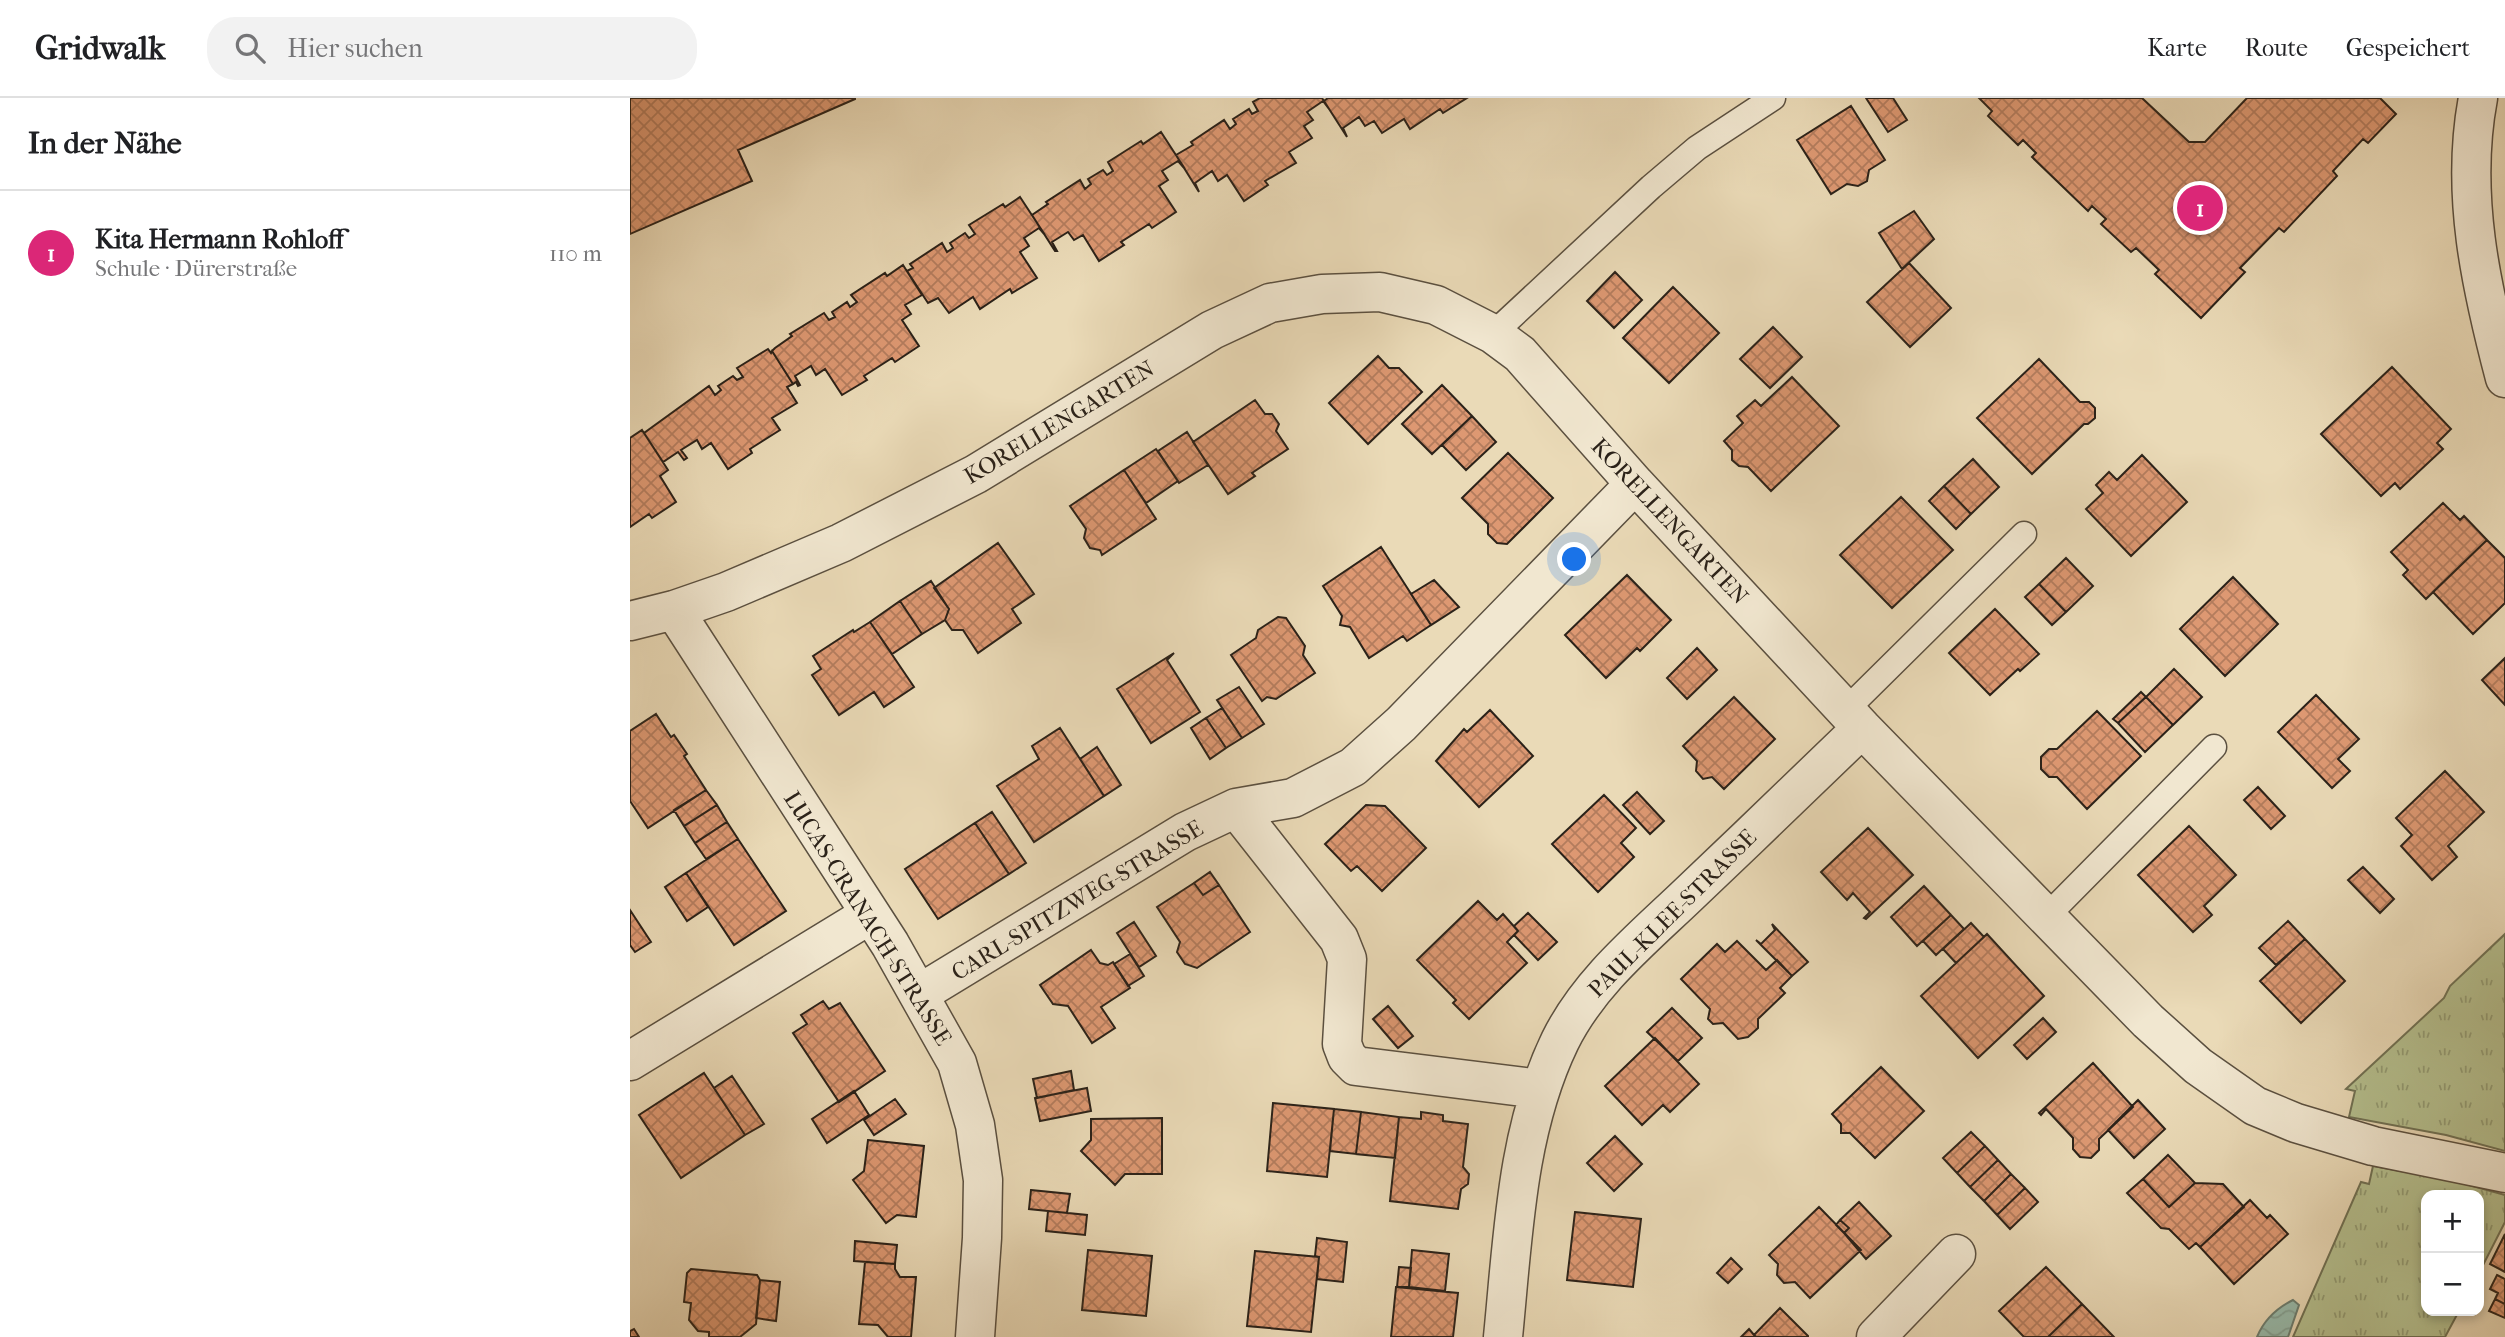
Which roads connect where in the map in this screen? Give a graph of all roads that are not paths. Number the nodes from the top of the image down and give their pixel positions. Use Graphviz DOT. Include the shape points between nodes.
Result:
graph roads {
  1 [pos="1773,98"];
  2 [pos="2478,98"];
  3 [pos="1493,334"];
  4 [pos="2505,378"];
  5 [pos="1635,484"];
  6 [pos="2024,534"];
  7 [pos="674,610"];
  8 [pos="630,621"];
  9 [pos="1854,719"];
  10 [pos="2214,747"];
  11 [pos="1236,808"];
  12 [pos="869,915"];
  13 [pos="2046,917"];
  14 [pos="919,994"];
  15 [pos="630,1061"];
  16 [pos="1540,1089"];
  17 [pos="2505,1173"];
  18 [pos="1956,1254"];
  19 [pos="975,1337"];
  20 [pos="1503,1337"];
  21 [pos="1876,1337"];
  1 -- 3 [label="lane" via="1697,148"];
  2 -- 4 [label="street" via="2471,132 2473,231"];
  3 -- 5 [label="street, KORELLENGARTEN" via="1520,354"];
  3 -- 7 [label="street, KORELLENGARTEN" via="1436,305 1380,292 1322,294 1270,303 1212,330 976,474 841,543"];
  5 -- 9 [label="street, KORELLENGARTEN"];
  5 -- 11 [label="street, CARL-SPITZWEG-STRASSE" via="1401,724 1353,766 1293,798"];
  6 -- 9 [label="lane"];
  7 -- 8 [label="street, KORELLENGARTEN"];
  7 -- 12 [label="street, LUCAS-CRANACH-STRASSE"];
  9 -- 13 [label="street, KORELLENGARTEN"];
  9 -- 16 [label="street, PAUL-KLEE-STRASSE" via="1588,994 1560,1040"];
  10 -- 13 [label="lane"];
  11 -- 14 [label="street, CARL-SPITZWEG-STRASSE" via="1185,832"];
  11 -- 16 [label="street" via="1339,939 1347,959 1342,1044 1356,1066"];
  12 -- 14 [label="street, LUCAS-CRANACH-STRASSE"];
  12 -- 15 [label="street"];
  13 -- 17 [label="street, KORELLENGARTEN" via="2148,1021 2198,1066 2255,1106 2373,1146"];
  14 -- 19 [label="street, LUCAS-CRANACH-STRASSE" via="957,1063 975,1125 983,1180"];
  16 -- 20 [label="street, PAUL-KLEE-STRASSE" via="1518,1193"];
  18 -- 21 [label="street"];
}
